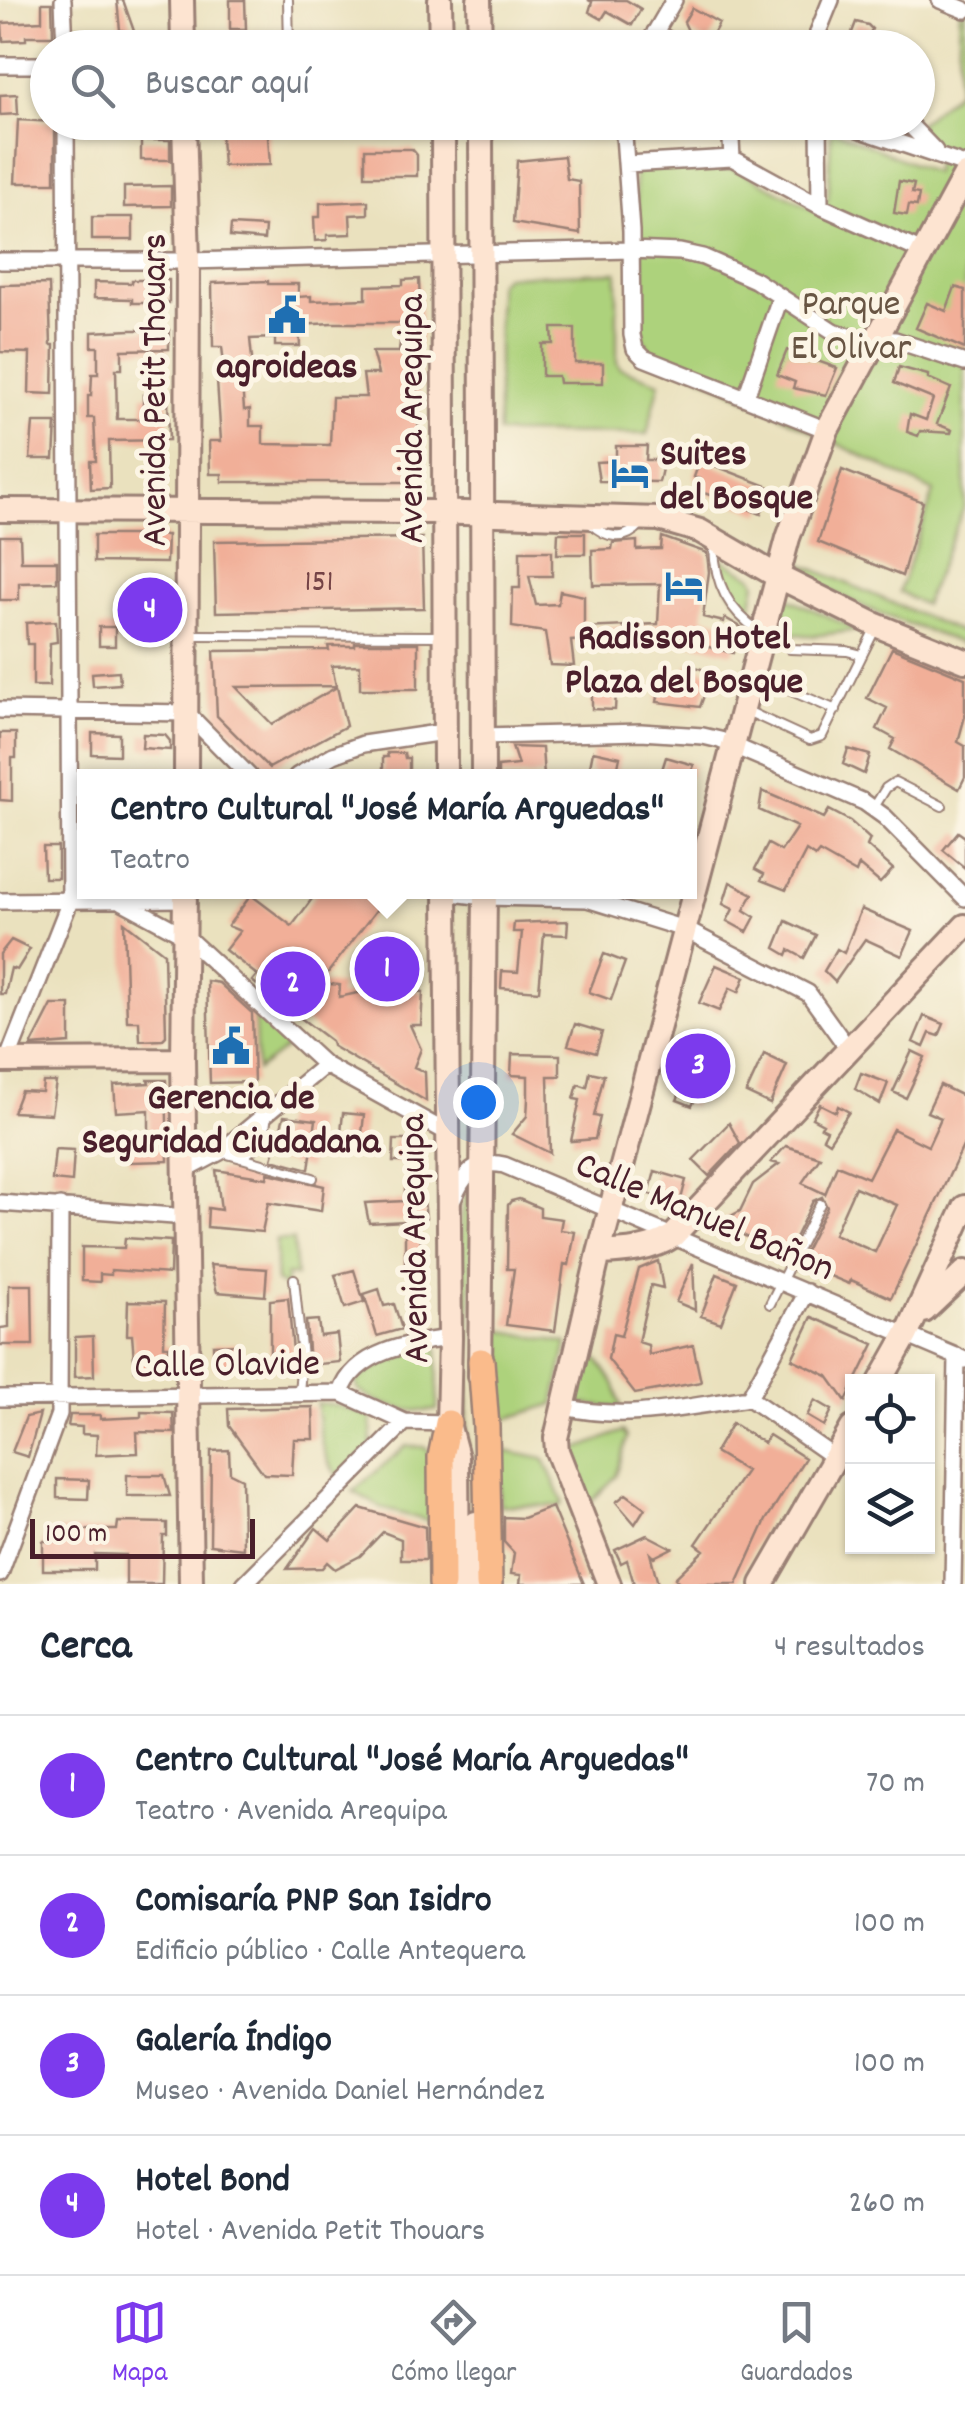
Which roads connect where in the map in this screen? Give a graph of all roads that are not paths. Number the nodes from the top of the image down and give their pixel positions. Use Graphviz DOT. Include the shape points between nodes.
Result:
graph roads {
  1 [pos="64,0"];
  2 [pos="182,0"];
  3 [pos="288,0"];
  4 [pos="440,0"];
  5 [pos="479,0"];
  6 [pos="674,0"];
  7 [pos="831,0"];
  8 [pos="940,0"];
  9 [pos="965,10"];
  10 [pos="64,30"];
  11 [pos="183,30"];
  12 [pos="288,30"];
  13 [pos="440,30"];
  14 [pos="480,30"];
  15 [pos="656,30"];
  16 [pos="820,30"];
  17 [pos="0,65"];
  18 [pos="30,65"];
  19 [pos="66,140"];
  20 [pos="185,140"];
  21 [pos="439,140"];
  22 [pos="482,140"];
  23 [pos="625,140"];
  24 [pos="731,140"];
  25 [pos="818,140"];
  26 [pos="894,140"];
  27 [pos="924,140"];
  28 [pos="938,154"];
  29 [pos="732,158"];
  30 [pos="627,164"];
  31 [pos="965,165"];
  32 [pos="965,175"];
  33 [pos="820,206"];
  34 [pos="631,250"];
  35 [pos="925,253"];
  36 [pos="482,255"];
  37 [pos="444,256"];
  38 [pos="0,260"];
  39 [pos="69,260"];
  40 [pos="188,261"];
  41 [pos="780,298"];
  42 [pos="878,338"];
  43 [pos="965,363"];
  44 [pos="746,398"];
  45 [pos="827,430"];
  46 [pos="188,509"];
  47 [pos="0,510"];
  48 [pos="68,510"];
  49 [pos="444,512"];
  50 [pos="481,512"];
  51 [pos="714,537"];
  52 [pos="777,576"];
  53 [pos="876,625"];
  54 [pos="762,633"];
  55 [pos="187,635"];
  56 [pos="444,636"];
  57 [pos="790,649"];
  58 [pos="862,655"];
  59 [pos="965,662"];
  60 [pos="782,687"];
  61 [pos="742,709"];
  62 [pos="0,710"];
  63 [pos="70,710"];
  64 [pos="836,710"];
  65 [pos="187,713"];
  66 [pos="444,732"];
  67 [pos="482,736"];
  68 [pos="732,746"];
  69 [pos="186,769"];
  70 [pos="243,769"];
  71 [pos="310,769"];
  72 [pos="445,769"];
  73 [pos="483,769"];
  74 [pos="942,806"];
  75 [pos="873,808"];
  76 [pos="697,879"];
  77 [pos="965,898"];
  78 [pos="150,899"];
  79 [pos="185,899"];
  80 [pos="445,899"];
  81 [pos="484,899"];
  82 [pos="587,899"];
  83 [pos="692,899"];
  84 [pos="0,901"];
  85 [pos="70,901"];
  86 [pos="123,902"];
  87 [pos="684,929"];
  88 [pos="184,935"];
  89 [pos="960,937"];
  90 [pos="849,1050"];
  91 [pos="183,1060"];
  92 [pos="324,1065"];
  93 [pos="2,1067"];
  94 [pos="266,1112"];
  95 [pos="446,1132"];
  96 [pos="220,1152"];
  97 [pos="241,1158"];
  98 [pos="484,1163"];
  99 [pos="186,1170"];
  100 [pos="313,1178"];
  101 [pos="0,1203"];
  102 [pos="820,1204"];
  103 [pos="60,1206"];
  104 [pos="965,1206"];
  105 [pos="611,1210"];
  106 [pos="186,1217"];
  107 [pos="448,1218"];
  108 [pos="673,1236"];
  109 [pos="599,1253"];
  110 [pos="965,1272"];
  111 [pos="294,1279"];
  112 [pos="781,1281"];
  113 [pos="806,1292"];
  114 [pos="770,1304"];
  115 [pos="906,1334"];
  116 [pos="450,1338"];
  117 [pos="961,1358"];
  118 [pos="481,1361"];
  119 [pos="884,1374"];
  120 [pos="189,1393"];
  121 [pos="299,1393"];
  122 [pos="341,1393"];
  123 [pos="58,1397"];
  124 [pos="0,1398"];
  125 [pos="749,1398"];
  126 [pos="565,1407"];
  127 [pos="405,1422"];
  128 [pos="448,1423"];
  129 [pos="845,1447"];
  130 [pos="0,1525"];
  131 [pos="19,1525"];
  132 [pos="959,1556"];
  133 [pos="0,1574"];
  134 [pos="191,1584"];
  135 [pos="244,1584"];
  136 [pos="442,1584"];
  137 [pos="458,1584"];
  138 [pos="476,1584"];
  139 [pos="489,1584"];
  140 [pos="608,1584"];
  141 [pos="762,1584"];
  142 [pos="953,1584"];
  1 -- 10 [label="street"];
  2 -- 11 [label="main road"];
  3 -- 12 [label="lane"];
  4 -- 13 [label="main road"];
  5 -- 14 [label="main road"];
  6 -- 15 [label="street"];
  7 -- 16 [label="street"];
  8 -- 9 [label="street"];
  17 -- 18 [label="street"];
  19 -- 39 [label="street"];
  20 -- 40 [label="main road, Avenida Petit Thouars"];
  21 -- 37 [label="main road, Avenida Arequipa"];
  22 -- 36 [label="main road, Avenida Arequipa"];
  23 -- 30 [label="street"];
  24 -- 29 [label="street"];
  25 -- 33 [label="street"];
  26 -- 28 [label="street"];
  27 -- 28 [label="street"];
  28 -- 31 [label="street"];
  29 -- 30 [label="street"];
  29 -- 33 [label="street"];
  30 -- 34 [label="street"];
  32 -- 35 [label="main road"];
  33 -- 35 [label="street"];
  34 -- 36 [label="street"];
  34 -- 41 [label="street" via="703,257"];
  34 -- 44 [label="street" via="635,349"];
  35 -- 42 [label="main road"];
  36 -- 37 [label="street"];
  36 -- 50 [label="main road, Avenida Arequipa"];
  37 -- 40 [label="street"];
  37 -- 49 [label="main road, Avenida Arequipa"];
  38 -- 39 [label="street"];
  39 -- 40 [label="street"];
  39 -- 48 [label="street"];
  40 -- 46 [label="main road, Avenida Petit Thouars"];
  41 -- 42 [label="street" via="833,331"];
  41 -- 44 [label="street"];
  42 -- 43 [label="street"];
  42 -- 45 [label="main road"];
  44 -- 45 [label="street"];
  45 -- 52 [label="main road"];
  46 -- 48 [label="main road"];
  46 -- 49 [label="main road"];
  46 -- 55 [label="main road, Avenida Petit Thouars"];
  47 -- 48 [label="main road"];
  48 -- 63 [label="street"];
  49 -- 50 [label="main road"];
  49 -- 56 [label="main road, Avenida Arequipa"];
  50 -- 51 [label="main road" via="646,518"];
  50 -- 67 [label="main road, Avenida Arequipa"];
  51 -- 52 [label="main road"];
  51 -- 54 [label="lane" via="721,590"];
  52 -- 53 [label="main road"];
  52 -- 54 [label="main road"];
  53 -- 58 [label="lane"];
  53 -- 59 [label="main road"];
  54 -- 61 [label="main road"];
  55 -- 56 [label="lane"];
  55 -- 65 [label="main road, Avenida Petit Thouars"];
  56 -- 66 [label="main road, Avenida Arequipa"];
  57 -- 58 [label="lane"];
  58 -- 64 [label="lane"];
  60 -- 64 [label="lane"];
  61 -- 64 [label="lane" via="810,740 822,736"];
  61 -- 68 [label="main road"];
  62 -- 63 [label="street"];
  63 -- 65 [label="street"];
  63 -- 85 [label="street"];
  65 -- 69 [label="main road, Avenida Petit Thouars"];
  65 -- 70 [label="street"];
  66 -- 71 [label="street" via="349,748"];
  66 -- 72 [label="main road, Avenida Arequipa"];
  67 -- 68 [label="street" via="641,732 702,736"];
  67 -- 73 [label="main road, Avenida Arequipa"];
  68 -- 75 [label="street"];
  68 -- 76 [label="main road"];
  74 -- 75 [label="lane" via="895,782"];
  75 -- 77 [label="street"];
  78 -- 86 [label="street"];
  79 -- 88 [label="main road"];
  80 -- 95 [label="main road, Avenida Arequipa"];
  81 -- 98 [label="main road, Avenida Arequipa"];
  82 -- 87 [label="street"];
  83 -- 87 [label="main road"];
  84 -- 85 [label="street"];
  85 -- 86 [label="street"];
  85 -- 93 [label="street"];
  86 -- 88 [label="street"];
  87 -- 90 [label="street" via="808,993"];
  87 -- 105 [label="main road"];
  88 -- 91 [label="main road"];
  88 -- 92 [label="street"];
  89 -- 90 [label="main road"];
  90 -- 108 [label="main road"];
  91 -- 93 [label="main road"];
  91 -- 99 [label="main road"];
  92 -- 94 [label="street"];
  92 -- 95 [label="street"];
  94 -- 96 [label="street"];
  94 -- 97 [label="lane" via="263,1142"];
  95 -- 107 [label="main road, Avenida Arequipa"];
  96 -- 97 [label="lane"];
  96 -- 99 [label="street"];
  97 -- 100 [label="lane"];
  98 -- 105 [label="street, Calle Manuel Bañon"];
  98 -- 107 [label="street" via="463,1178"];
  98 -- 118 [label="main road, Avenida Arequipa"];
  99 -- 106 [label="main road"];
  101 -- 103 [label="street"];
  102 -- 112 [label="lane"];
  103 -- 106 [label="street"];
  103 -- 123 [label="street"];
  104 -- 115 [label="main road"];
  105 -- 108 [label="street, Calle Manuel Bañon"];
  105 -- 109 [label="main road"];
  106 -- 120 [label="main road"];
  107 -- 116 [label="main road, Avenida Arequipa"];
  108 -- 109 [label="main road"];
  108 -- 112 [label="street, Calle Manuel Bañon"];
  109 -- 126 [label="main road"];
  110 -- 115 [label="main road"];
  111 -- 121 [label="lane"];
  112 -- 113 [label="street, Calle Manuel Bañon"];
  112 -- 114 [label="lane"];
  113 -- 115 [label="street, Calle Manuel Bañon"];
  113 -- 125 [label="street"];
  115 -- 117 [label="street, Calle Manuel Bañon"];
  115 -- 119 [label="main road"];
  116 -- 122 [label="street" via="377,1355 345,1380"];
  116 -- 128 [label="main road, Avenida Arequipa"];
  117 -- 132 [label="street"];
  118 -- 138 [label="main road, Avenida Arequipa"];
  118 -- 139 [label="main road"];
  120 -- 121 [label="street, Calle Olavide"];
  120 -- 123 [label="street, Calle Olavide"];
  120 -- 134 [label="main road"];
  121 -- 122 [label="street, Calle Olavide"];
  122 -- 127 [label="street, Calle Olavide"];
  123 -- 124 [label="street, Calle Olavide"];
  123 -- 131 [label="street" via="59,1414"];
  125 -- 126 [label="street" via="622,1415"];
  125 -- 129 [label="street"];
  126 -- 140 [label="main road" via="557,1450"];
  127 -- 128 [label="street, Calle Olavide"];
  127 -- 135 [label="street"];
  128 -- 136 [label="main road" via="441,1457"];
  128 -- 137 [label="main road, Avenida Arequipa" via="457,1457"];
  129 -- 141 [label="main road"];
  130 -- 131 [label="street"];
  131 -- 133 [label="street"];
  132 -- 142 [label="street"];
}
